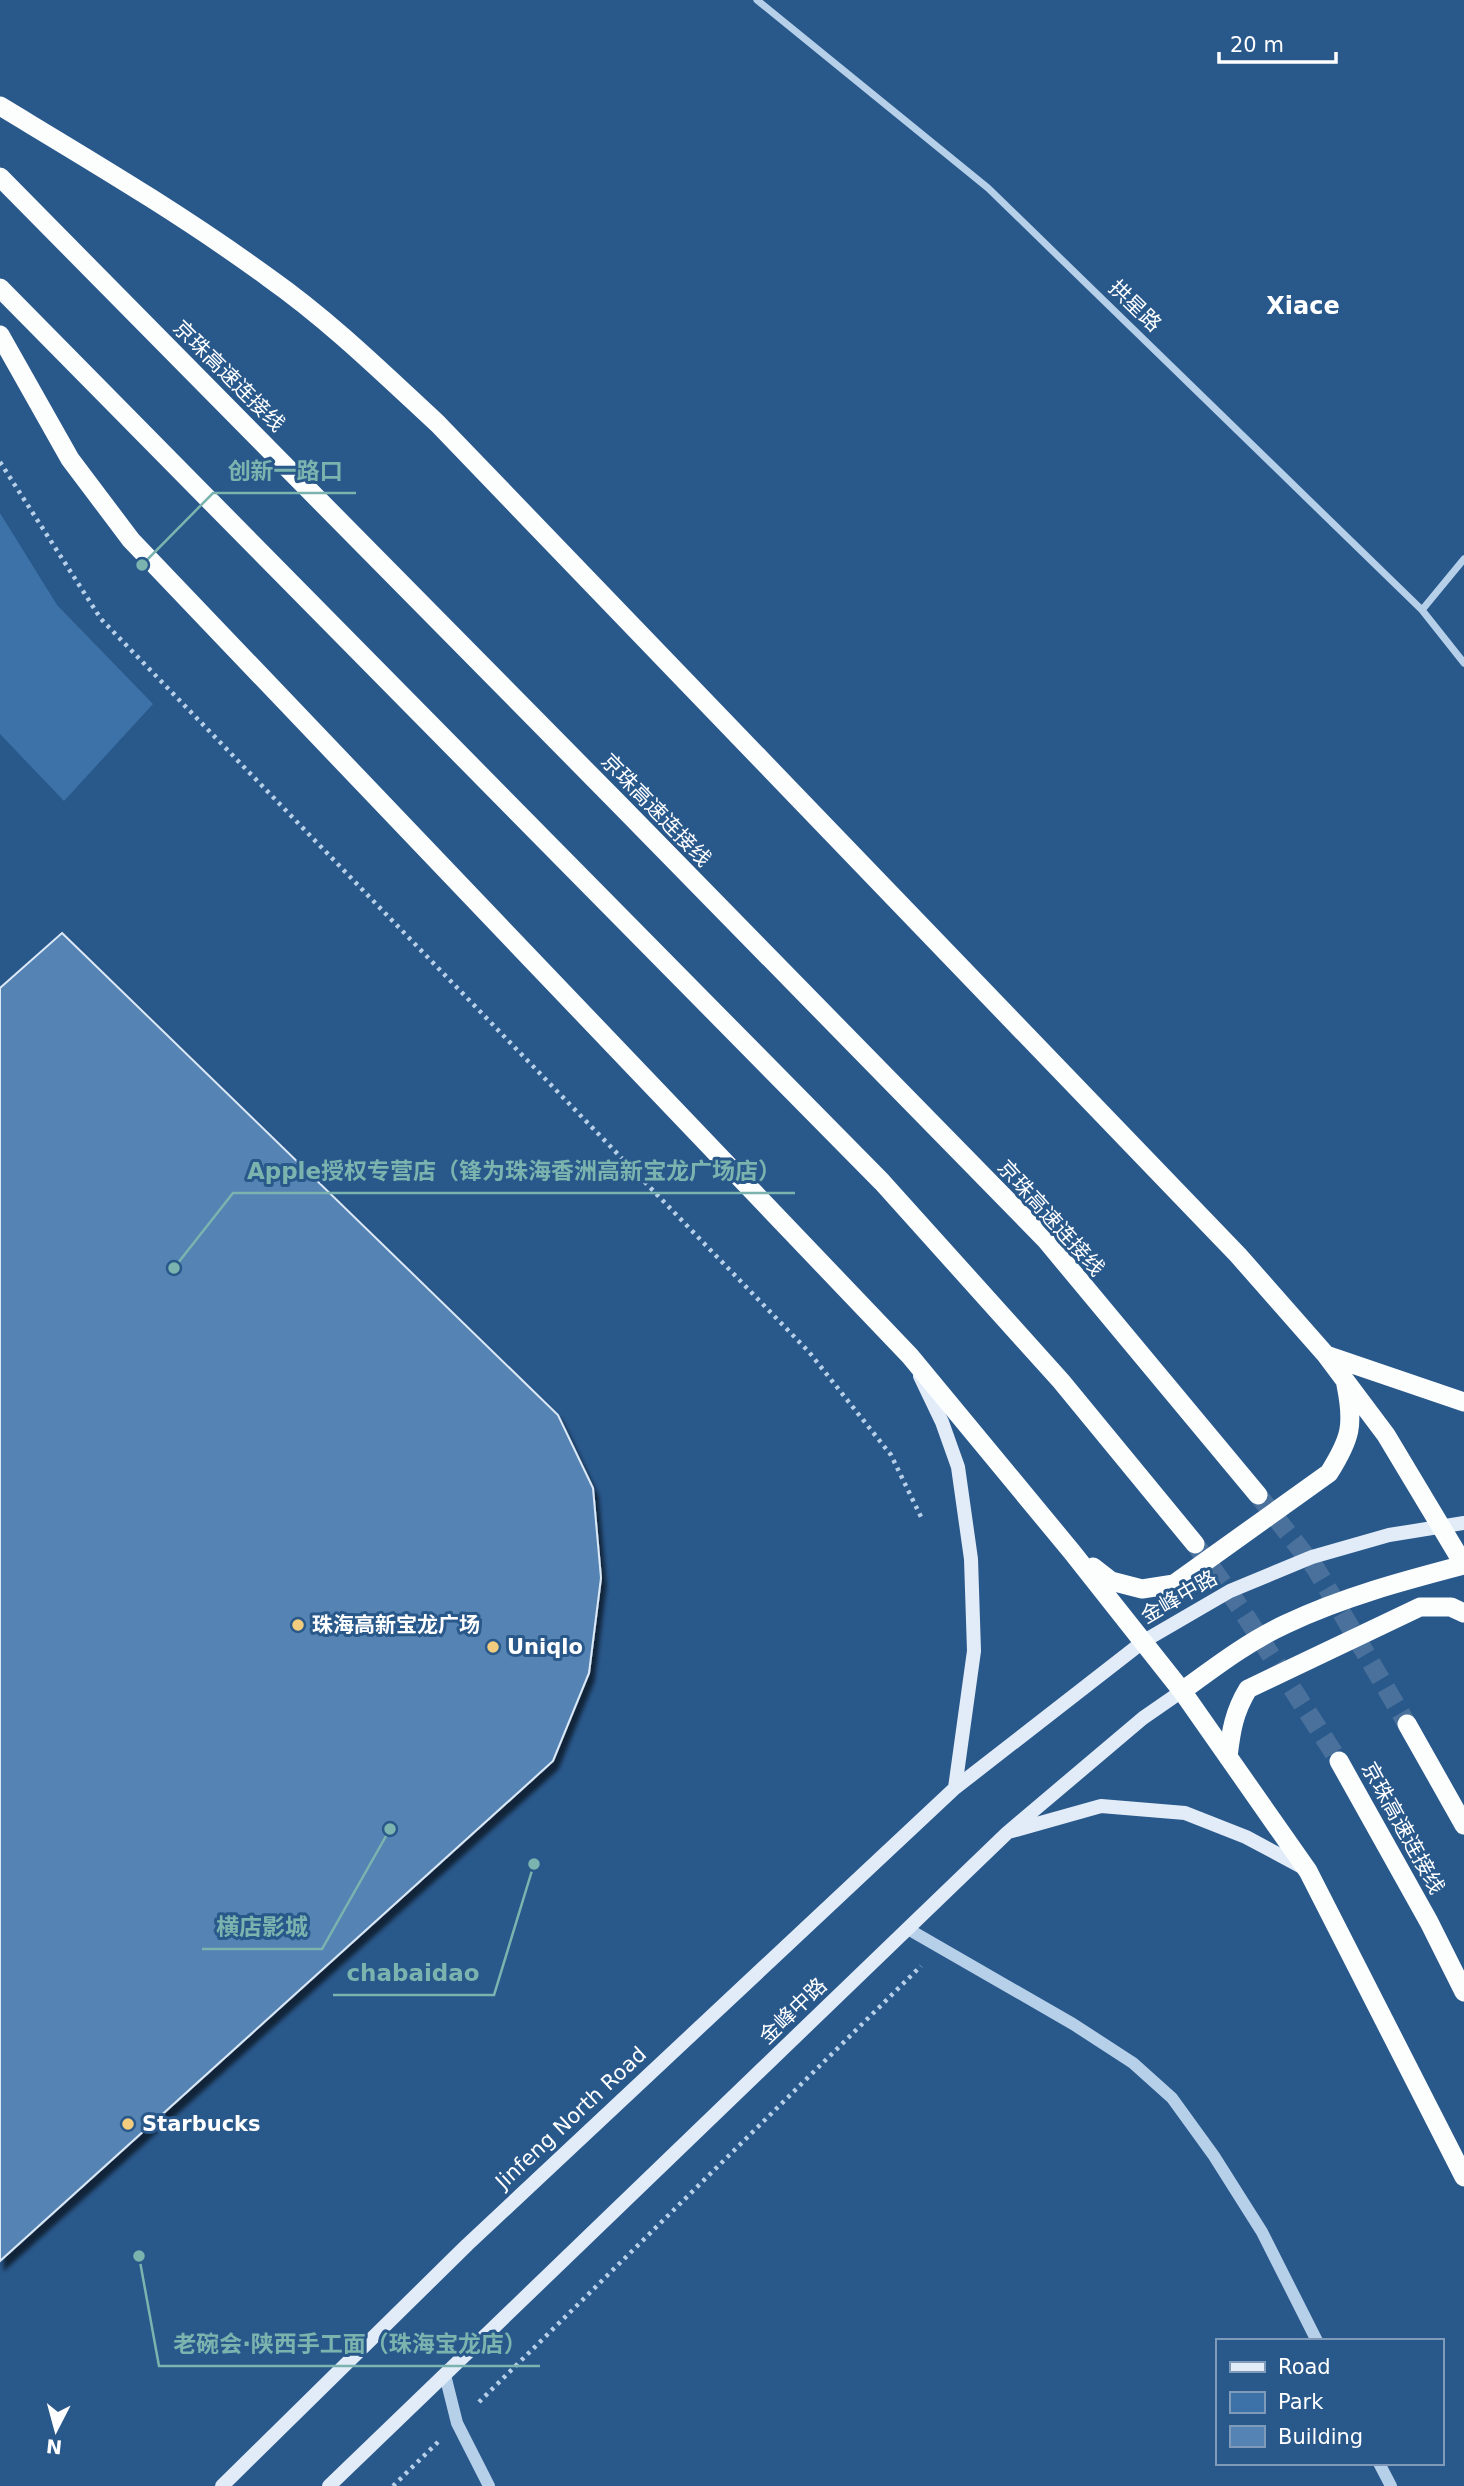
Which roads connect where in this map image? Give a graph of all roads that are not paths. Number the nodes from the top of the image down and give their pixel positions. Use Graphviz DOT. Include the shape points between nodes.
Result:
graph roads {
  1 [pos="757,0"];
  2 [pos="0,106"];
  3 [pos="0,177"];
  4 [pos="0,288"];
  5 [pos="0,335"];
  6 [pos="1464,559"];
  7 [pos="1422,610"];
  8 [pos="1464,663"];
  9 [pos="1326,1355"];
  10 [pos="910,1356"];
  11 [pos="1345,1380"];
  12 [pos="1464,1402"];
  13 [pos="1258,1494"];
  14 [pos="1464,1523"];
  15 [pos="1442,1526"];
  16 [pos="1195,1544"];
  17 [pos="1072,1552"];
  18 [pos="1464,1565"];
  19 [pos="1464,1613"];
  20 [pos="1144,1641"];
  21 [pos="1182,1691"];
  22 [pos="1407,1724"];
  23 [pos="1228,1757"];
  24 [pos="1339,1761"];
  25 [pos="955,1788"];
  26 [pos="1464,1825"];
  27 [pos="1007,1833"];
  28 [pos="1308,1871"];
  29 [pos="908,1929"];
  30 [pos="1464,1992"];
  31 [pos="1464,2176"];
  32 [pos="1316,2339"];
  33 [pos="444,2375"];
  34 [pos="1380,2465"];
  35 [pos="222,2486"];
  36 [pos="330,2486"];
  37 [pos="489,2486"];
  38 [pos="1391,2486"];
  1 -- 7 [label="street, 拱星路" via="988,188"];
  2 -- 9 [label="highway" via="157,201 271,279 349,342 438,424 1238,1255"];
  3 -- 13 [label="highway, 京珠高速连接线" via="1045,1239"];
  4 -- 16 [label="highway" via="882,1182 1060,1381"];
  5 -- 10 [label="highway" via="70,459 131,540"];
  6 -- 7 [label="street"];
  7 -- 8 [label="street, 拱星路"];
  9 -- 11 [label="highway"];
  9 -- 12 [label="highway"];
  10 -- 17 [label="highway"];
  10 -- 25 [label="main road" via="958,1467 971,1559 974,1651"];
  11 -- 15 [label="highway" via="1386,1435"];
  11 -- 17 [label="highway" via="1351,1422 1346,1447 1329,1473 1174,1584 1142,1589 1111,1581"];
  14 -- 15 [label="main road, 金峰中路"];
  15 -- 18 [label="highway"];
  15 -- 20 [label="main road, 金峰中路" via="1389,1535 1312,1557 1230,1591"];
  17 -- 20 [label="highway"];
  18 -- 21 [label="highway" via="1370,1590 1284,1625"];
  19 -- 23 [label="highway" via="1451,1607 1420,1607 1248,1689 1237,1706"];
  20 -- 21 [label="highway"];
  20 -- 25 [label="main road, 金峰中路"];
  21 -- 23 [label="highway"];
  21 -- 27 [label="main road, 金峰中路" via="1143,1718"];
  22 -- 26 [label="highway"];
  23 -- 28 [label="highway"];
  24 -- 30 [label="highway, 京珠高速连接线"];
  25 -- 35 [label="main road, Jinfeng North Road" via="467,2245"];
  27 -- 28 [label="main road" via="1101,1806 1185,1813 1246,1837"];
  27 -- 29 [label="main road, 金峰中路"];
  28 -- 31 [label="highway"];
  29 -- 32 [label="street" via="1073,2024 1133,2063 1172,2098 1262,2232"];
  29 -- 33 [label="main road, 金峰中路"];
  33 -- 36 [label="main road"];
  33 -- 37 [label="street" via="457,2423"];
  34 -- 38 [label="street"];
}
